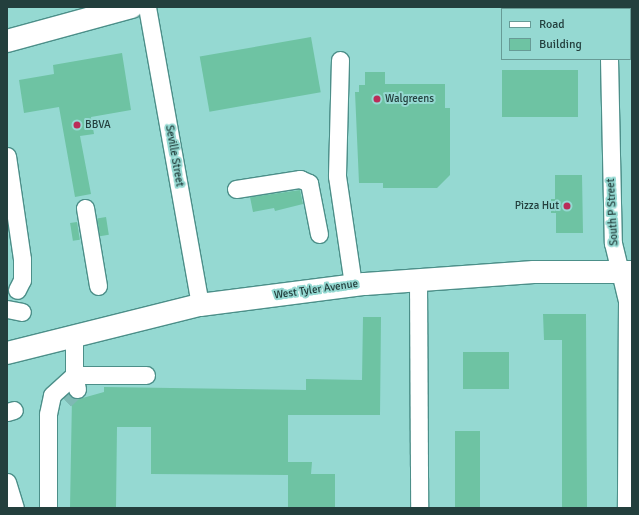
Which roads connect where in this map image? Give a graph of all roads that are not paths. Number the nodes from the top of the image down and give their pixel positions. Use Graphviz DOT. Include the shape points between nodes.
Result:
graph roads {
  1 [pos="131,7"];
  2 [pos="147,7"];
  3 [pos="7,41"];
  4 [pos="340,60"];
  5 [pos="609,60"];
  6 [pos="7,156"];
  7 [pos="236,189"];
  8 [pos="85,208"];
  9 [pos="319,234"];
  10 [pos="627,272"];
  11 [pos="418,279"];
  12 [pos="353,285"];
  13 [pos="98,286"];
  14 [pos="17,290"];
  15 [pos="200,305"];
  16 [pos="74,335"];
  17 [pos="7,353"];
  18 [pos="146,375"];
  19 [pos="72,388"];
  20 [pos="48,414"];
  21 [pos="7,482"];
  22 [pos="15,508"];
  23 [pos="48,508"];
  24 [pos="419,508"];
  25 [pos="626,508"];
  1 -- 3 [label="main road"];
  2 -- 15 [label="street, Seville Street"];
  4 -- 12 [label="street" via="336,176"];
  5 -- 10 [label="street, South P Street" via="613,244"];
  6 -- 14 [label="street" via="22,259 22,280"];
  7 -- 9 [label="street" via="287,180 300,179 309,183"];
  8 -- 13 [label="street"];
  10 -- 11 [label="main road, West Tyler Avenue" via="534,272"];
  10 -- 25 [label="street, South P Street"];
  11 -- 12 [label="main road, West Tyler Avenue"];
  11 -- 24 [label="street"];
  12 -- 15 [label="main road, West Tyler Avenue"];
  15 -- 16 [label="main road, West Tyler Avenue"];
  16 -- 17 [label="main road, West Tyler Avenue"];
  16 -- 19 [label="street"];
  18 -- 19 [label="street"];
  19 -- 20 [label="street"];
  19 -- 20 [label="street" via="52,395"];
  20 -- 23 [label="street"];
  21 -- 22 [label="street"];
}
